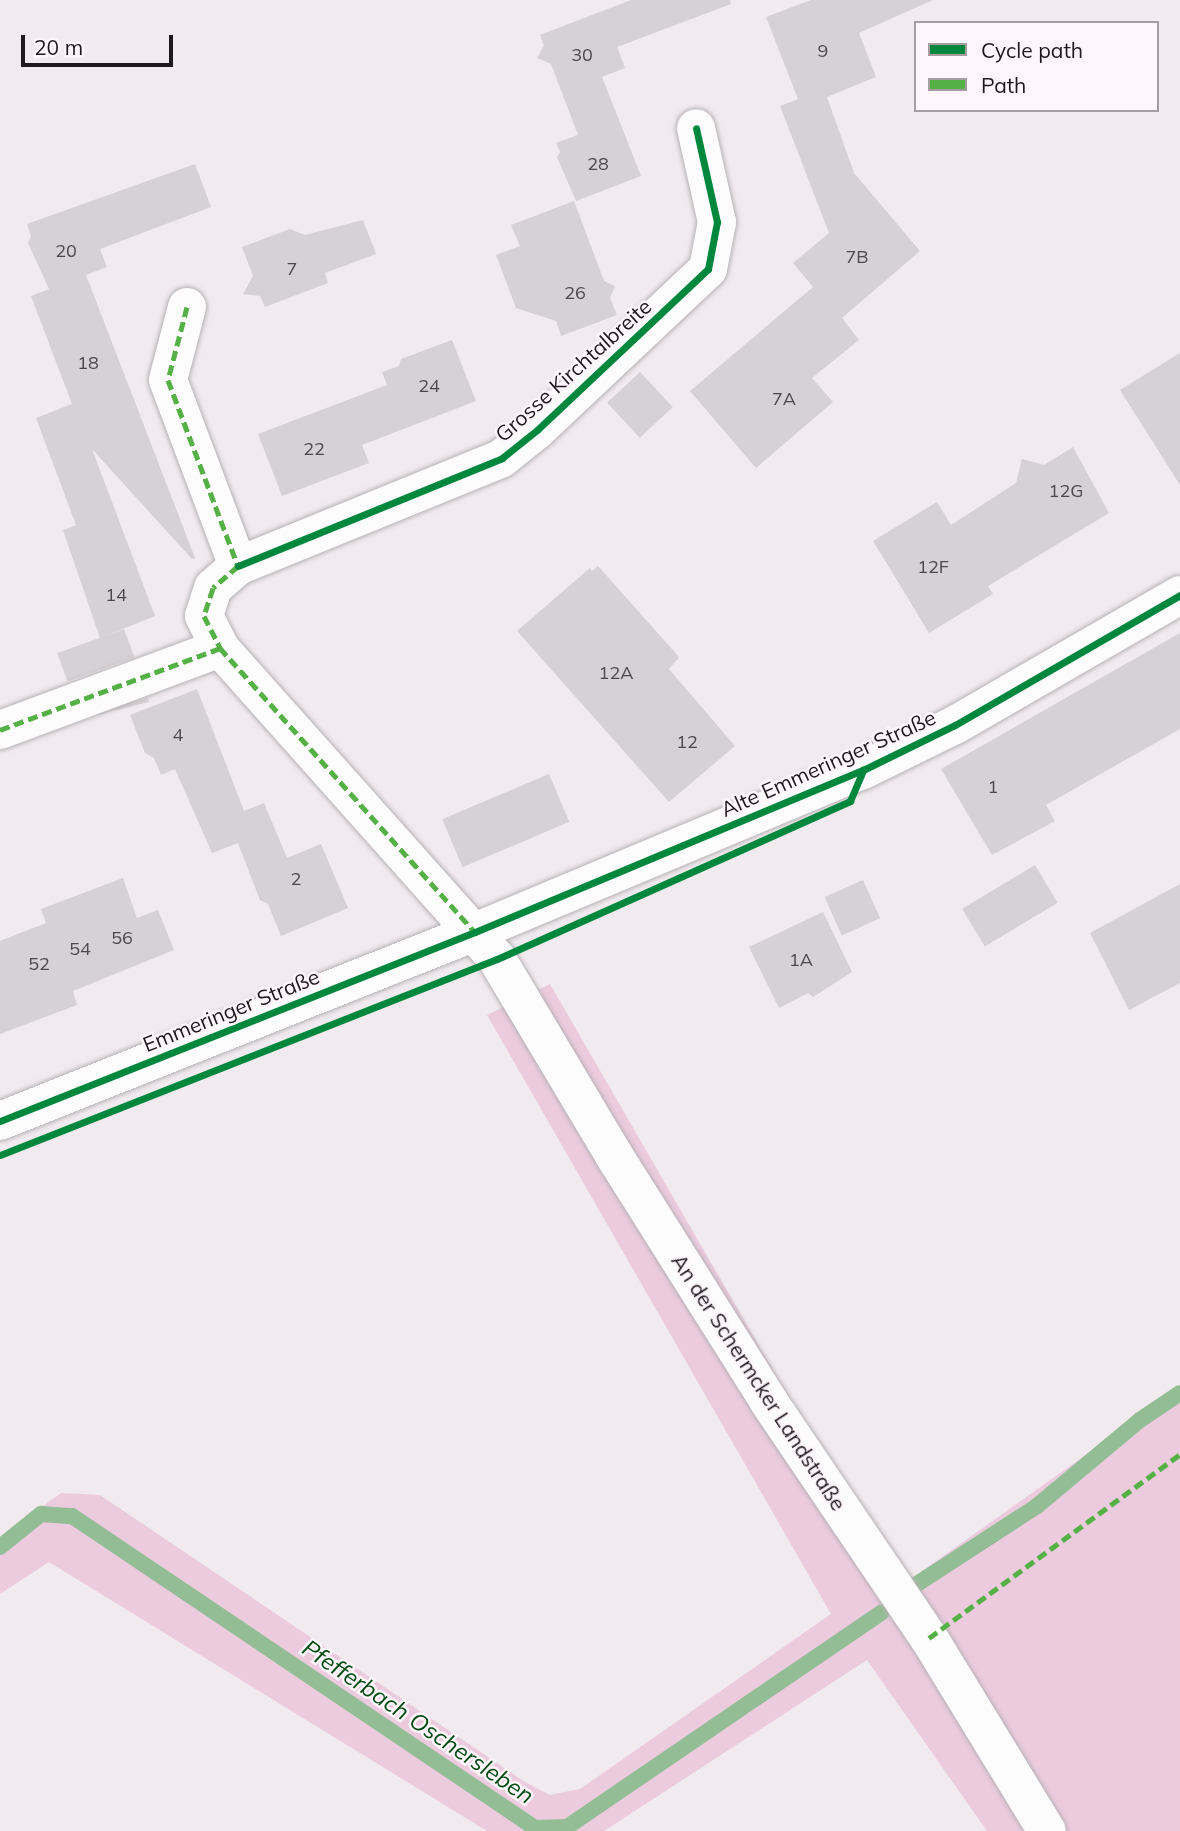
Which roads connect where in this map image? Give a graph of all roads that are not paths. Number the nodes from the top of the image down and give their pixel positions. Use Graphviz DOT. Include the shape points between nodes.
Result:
graph roads {
  1 [pos="696,128"];
  2 [pos="187,307"];
  3 [pos="238,566"];
  4 [pos="1180,595"];
  5 [pos="220,648"];
  6 [pos="0,730"];
  7 [pos="475,932"];
  8 [pos="0,1121"];
  9 [pos="1047,1831"];
  1 -- 3 [label="street, Grosse Kirchtalbreite" via="717,222 708,269 502,458"];
  2 -- 3 [label="street" via="168,380"];
  3 -- 5 [label="street, Grosse Kirchtalbreite" via="213,588 204,616"];
  4 -- 7 [label="street, Alte Emmeringer Straße" via="956,725 863,769"];
  5 -- 6 [label="street"];
  5 -- 7 [label="street, Grosse Kirchtalbreite"];
  7 -- 8 [label="street, Emmeringer Straße"];
  7 -- 9 [label="street, An der Schermcker Landstraße" via="512,981 622,1168 769,1402 929,1638"];
}
